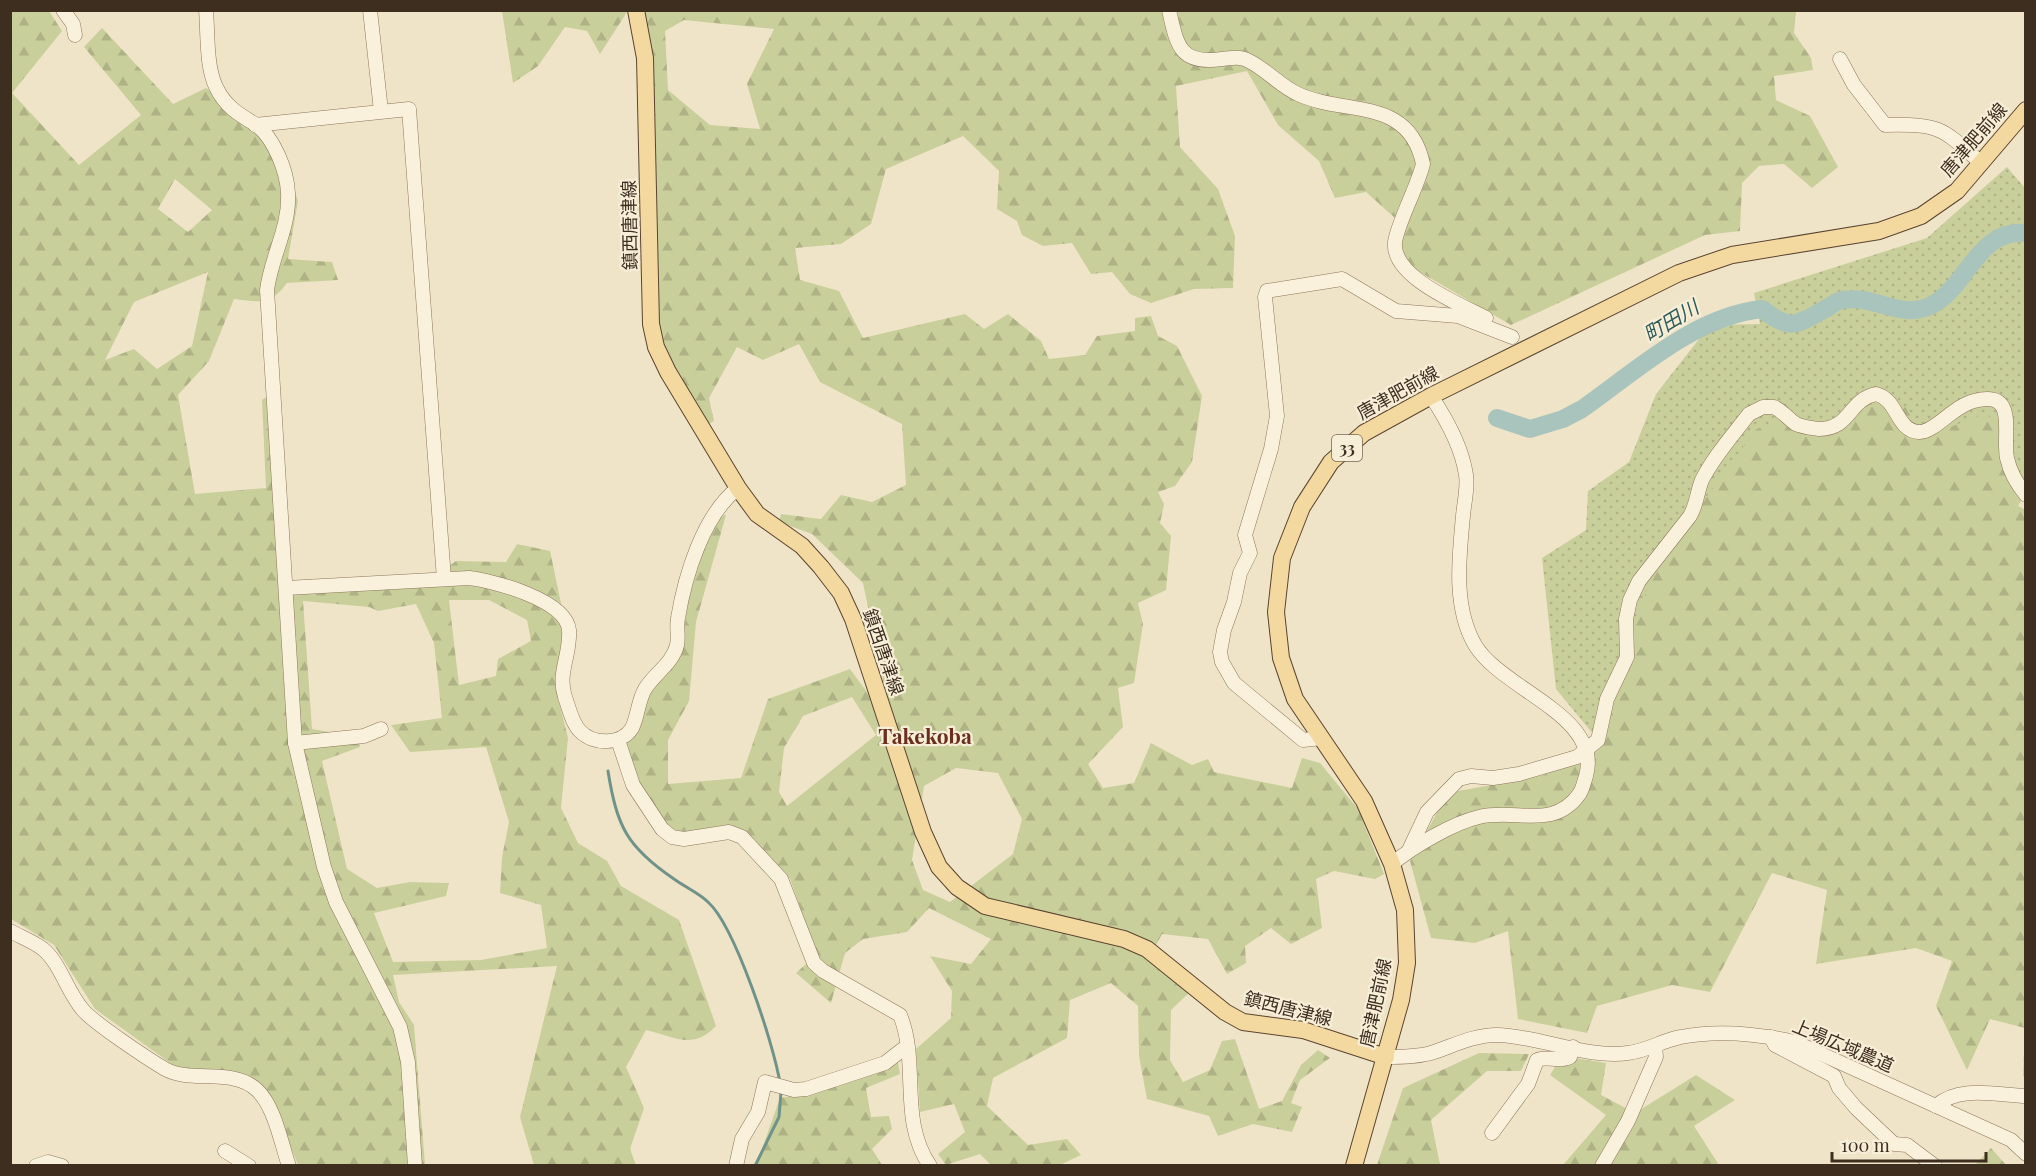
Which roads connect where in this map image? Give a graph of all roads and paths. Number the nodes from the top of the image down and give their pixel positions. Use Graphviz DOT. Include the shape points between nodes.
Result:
graph roads {
  1 [pos="63,10"];
  2 [pos="206,10"];
  3 [pos="370,10"];
  4 [pos="636,10"];
  5 [pos="1168,10"];
  6 [pos="75,35"];
  7 [pos="1840,59"];
  8 [pos="2025,110"];
  9 [pos="381,111"];
  10 [pos="255,124"];
  11 [pos="1981,163"];
  12 [pos="1512,337"];
  13 [pos="1523,350"];
  14 [pos="1431,396"];
  15 [pos="738,488"];
  16 [pos="2025,495"];
  17 [pos="444,579"];
  18 [pos="286,588"];
  19 [pos="381,729"];
  20 [pos="1322,738"];
  21 [pos="618,740"];
  22 [pos="295,743"];
  23 [pos="1588,751"];
  24 [pos="1410,848"];
  25 [pos="1392,864"];
  26 [pos="10,931"];
  27 [pos="1771,1037"];
  28 [pos="907,1046"];
  29 [pos="1655,1046"];
  30 [pos="1573,1047"];
  31 [pos="1386,1057"];
  32 [pos="2025,1096"];
  33 [pos="1936,1106"];
  34 [pos="1492,1133"];
  35 [pos="225,1151"];
  36 [pos="2025,1154"];
  37 [pos="36,1166"];
  38 [pos="62,1166"];
  39 [pos="249,1166"];
  40 [pos="289,1166"];
  41 [pos="415,1166"];
  42 [pos="736,1166"];
  43 [pos="930,1166"];
  44 [pos="1354,1166"];
  45 [pos="1602,1166"];
  46 [pos="1935,1166"];
  1 -- 6 [label="street"];
  2 -- 10 [label="street" via="216,87 230,108"];
  3 -- 9 [label="street"];
  4 -- 15 [label="main road, 鎮西唐津線" via="645,58 651,324 668,372"];
  5 -- 12 [label="street" via="1178,47 1188,57 1208,61 1238,57 1250,61 1300,95 1390,116 1410,134 1423,164 1395,241 1399,264 1407,273 1496,323"];
  7 -- 11 [label="street" via="1854,85 1885,125 1924,124 1946,132"];
  8 -- 11 [label="main road, 唐津肥前線 / 33"];
  9 -- 10 [label="street"];
  9 -- 17 [label="street" via="409,109"];
  10 -- 18 [label="street" via="274,147 288,190 283,235 267,290"];
  11 -- 13 [label="main road, 唐津肥前線 / 33" via="1957,191 1921,216 1879,231 1732,255 1678,273"];
  12 -- 13 [label="street"];
  12 -- 20 [label="street" via="1458,316 1396,311 1342,279 1267,291 1276,416 1271,449 1245,535 1250,553 1240,573 1220,651 1227,674 1278,721 1303,740"];
  13 -- 14 [label="main road, 唐津肥前線 / 33"];
  14 -- 20 [label="main road, 唐津肥前線 / 33" via="1364,433 1331,462 1302,507 1282,558 1276,612 1281,658 1295,699"];
  14 -- 23 [label="street" via="1456,441 1467,478 1460,548 1460,599 1466,626 1476,647 1501,674 1566,719"];
  15 -- 21 [label="street" via="713,513 683,589 677,645 669,662 641,695 632,726"];
  15 -- 31 [label="main road, 鎮西唐津線" via="757,514 802,546 841,593 923,832 939,867 957,887 985,906 1124,939 1147,949 1243,1022 1303,1030"];
  16 -- 23 [label="street" via="2011,473 2006,414 1996,400 1970,402 1954,409 1936,426 1918,432 1902,422 1890,401 1876,394 1861,399 1844,421 1828,429 1796,424 1773,406 1757,409 1749,414 1712,464 1701,482 1690,516 1639,581 1626,619 1627,657 1607,699 1598,740"];
  17 -- 18 [label="street"];
  17 -- 21 [label="street" via="493,581 560,612 569,630 561,678 572,718 580,731 591,737"];
  18 -- 22 [label="street"];
  19 -- 22 [label="street" via="364,736"];
  20 -- 25 [label="main road, 唐津肥前線 / 33" via="1364,801"];
  21 -- 28 [label="street" via="633,785 662,829 672,837 684,839 729,832 742,837 781,879 814,963 900,1015"];
  22 -- 41 [label="street" via="336,902 400,1027"];
  23 -- 24 [label="street" via="1519,774 1459,779 1427,812"];
  23 -- 24 [label="street" via="1589,765 1581,791 1555,815 1478,817"];
  24 -- 25 [label="street"];
  25 -- 31 [label="main road, 唐津肥前線 / 33" via="1405,910 1407,963"];
  26 -- 40 [label="street" via="42,949 54,961 70,994 85,1012 166,1070 187,1076 236,1079 257,1090 270,1111"];
  27 -- 29 [label="street, 上場広域農道" via="1698,1035 1678,1037"];
  27 -- 33 [label="street, 上場広域農道" via="1795,1042"];
  27 -- 46 [label="street" via="1775,1046 1834,1076 1856,1108 1894,1144 1907,1145"];
  28 -- 42 [label="street" via="885,1063 806,1089 794,1090 765,1082 758,1112 742,1139"];
  28 -- 43 [label="street" via="912,1123"];
  29 -- 30 [label="street, 上場広域農道" via="1628,1053"];
  29 -- 45 [label="street" via="1656,1057 1647,1078"];
  30 -- 31 [label="street, 上場広域農道" via="1495,1035 1411,1057"];
  30 -- 34 [label="street" via="1570,1057 1564,1060 1537,1060 1528,1084"];
  31 -- 44 [label="main road, 唐津肥前線 / 33"];
  32 -- 33 [label="street" via="1965,1093 1945,1098"];
  33 -- 36 [label="street, 上場広域農道" via="2011,1140"];
  35 -- 39 [label="street"];
  37 -- 38 [label="street" via="48,1162"];
}
